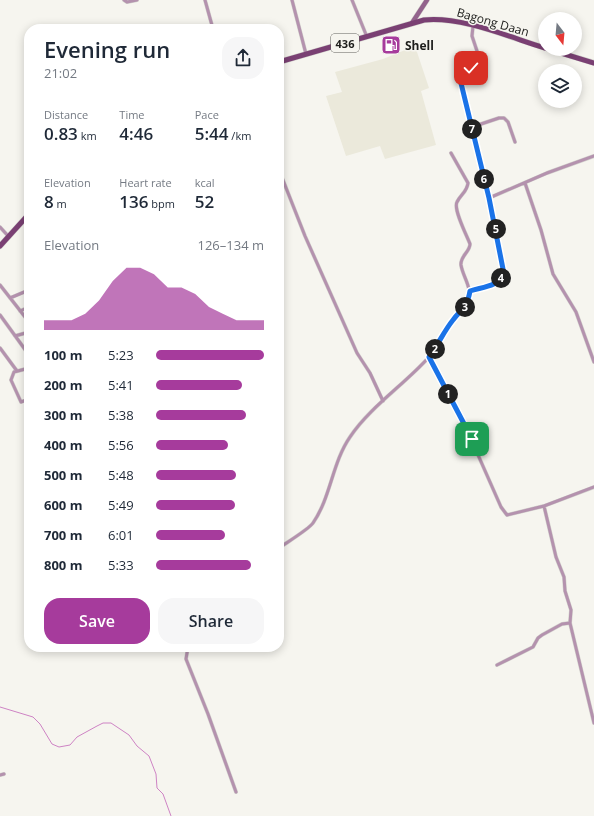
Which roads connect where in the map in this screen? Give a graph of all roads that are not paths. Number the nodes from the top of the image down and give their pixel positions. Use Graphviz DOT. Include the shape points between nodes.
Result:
graph roads {
  1 [pos="124,0"];
  2 [pos="137,0"];
  3 [pos="205,0"];
  4 [pos="292,0"];
  5 [pos="352,0"];
  6 [pos="427,0"];
  7 [pos="412,23"];
  8 [pos="212,24"];
  9 [pos="474,26"];
  10 [pos="367,37"];
  11 [pos="538,46"];
  12 [pos="306,54"];
  13 [pos="571,56"];
  14 [pos="284,61"];
  15 [pos="594,63"];
  16 [pos="472,127"];
  17 [pos="515,142"];
  18 [pos="451,153"];
  19 [pos="594,156"];
  20 [pos="284,182"];
  21 [pos="524,183"];
  22 [pos="489,198"];
  23 [pos="24,220"];
  24 [pos="0,227"];
  25 [pos="9,237"];
  26 [pos="0,246"];
  27 [pos="0,285"];
  28 [pos="470,291"];
  29 [pos="24,292"];
  30 [pos="10,298"];
  31 [pos="24,309"];
  32 [pos="20,311"];
  33 [pos="0,315"];
  34 [pos="24,316"];
  35 [pos="24,333"];
  36 [pos="15,336"];
  37 [pos="0,348"];
  38 [pos="24,348"];
  39 [pos="429,357"];
  40 [pos="594,362"];
  41 [pos="24,369"];
  42 [pos="17,371"];
  43 [pos="24,401"];
  44 [pos="383,401"];
  45 [pos="594,487"];
  46 [pos="544,506"];
  47 [pos="284,544"];
  48 [pos="570,622"];
  49 [pos="187,652"];
  50 [pos="497,665"];
  51 [pos="592,708"];
  52 [pos="594,723"];
  53 [pos="236,792"];
  1 -- 2 [label="street"];
  3 -- 8 [label="street"];
  4 -- 12 [label="street"];
  5 -- 10 [label="street"];
  6 -- 7 [label="main road"];
  7 -- 9 [label="main road, Bagong Daan / 436" via="438,19"];
  7 -- 10 [label="main road, 436"];
  9 -- 11 [label="main road, Bagong Daan / 436"];
  9 -- 16 [label="street" via="472,36 478,51 471,68 462,74 460,79"];
  10 -- 12 [label="main road, 436"];
  12 -- 14 [label="main road, 436"];
  13 -- 15 [label="main road"];
  16 -- 17 [label="street" via="504,118"];
  16 -- 22 [label="street"];
  18 -- 28 [label="street" via="468,183 465,193 456,202 456,209 470,244 461,266"];
  19 -- 21 [label="street"];
  20 -- 44 [label="street" via="357,352"];
  21 -- 22 [label="street"];
  21 -- 40 [label="street" via="542,230 554,274 576,312"];
  22 -- 28 [label="street" via="504,274 492,285"];
  23 -- 25 [label="main road"];
  24 -- 25 [label="street"];
  25 -- 26 [label="main road"];
  27 -- 30 [label="street"];
  28 -- 39 [label="street" via="464,309 452,320"];
  29 -- 30 [label="street"];
  30 -- 32 [label="street"];
  31 -- 32 [label="street"];
  32 -- 34 [label="street"];
  33 -- 36 [label="street"];
  35 -- 36 [label="street"];
  36 -- 38 [label="street"];
  37 -- 42 [label="street"];
  39 -- 44 [label="street"];
  39 -- 46 [label="street" via="472,439 504,512 510,516"];
  41 -- 42 [label="street"];
  42 -- 43 [label="street" via="11,380 21,402"];
  44 -- 47 [label="street" via="360,423 345,444 312,524"];
  45 -- 46 [label="street"];
  46 -- 48 [label="street" via="556,557 564,577 571,610"];
  48 -- 50 [label="street" via="542,635 533,648"];
  48 -- 51 [label="street"];
  49 -- 53 [label="street" via="186,659"];
  51 -- 52 [label="street"];
}
